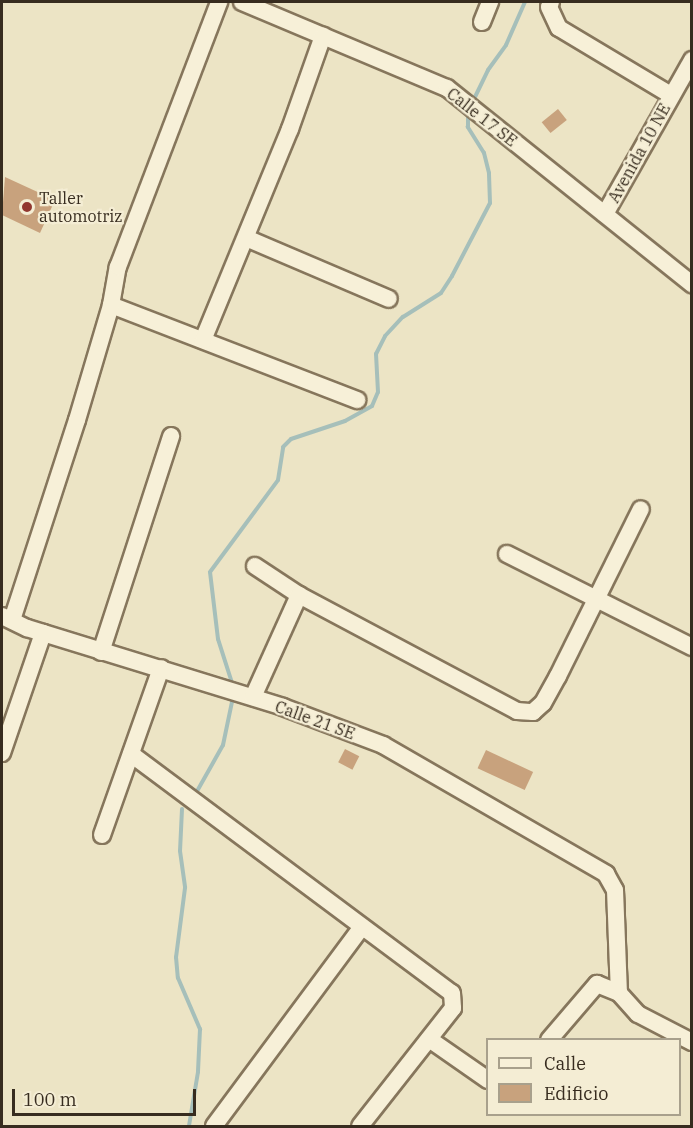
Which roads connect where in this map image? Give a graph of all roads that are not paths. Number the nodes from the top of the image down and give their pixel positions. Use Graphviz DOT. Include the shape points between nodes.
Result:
graph roads {
  1 [pos="219,2"];
  2 [pos="242,2"];
  3 [pos="490,2"];
  4 [pos="551,2"];
  5 [pos="482,22"];
  6 [pos="323,36"];
  7 [pos="692,60"];
  8 [pos="671,95"];
  9 [pos="605,214"];
  10 [pos="246,237"];
  11 [pos="692,284"];
  12 [pos="389,300"];
  13 [pos="111,305"];
  14 [pos="203,340"];
  15 [pos="357,400"];
  16 [pos="171,436"];
  17 [pos="641,509"];
  18 [pos="507,554"];
  19 [pos="255,566"];
  20 [pos="299,595"];
  21 [pos="597,597"];
  22 [pos="7,618"];
  23 [pos="43,633"];
  24 [pos="692,647"];
  25 [pos="101,652"];
  26 [pos="161,668"];
  27 [pos="253,698"];
  28 [pos="2,753"];
  29 [pos="131,754"];
  30 [pos="102,835"];
  31 [pos="361,928"];
  32 [pos="619,993"];
  33 [pos="429,1038"];
  34 [pos="551,1038"];
  35 [pos="692,1042"];
  36 [pos="486,1079"];
  37 [pos="214,1126"];
  38 [pos="360,1126"];
  1 -- 13 [label="street" via="118,267"];
  2 -- 6 [label="street, Calle 17 SE"];
  3 -- 5 [label="street"];
  4 -- 8 [label="street" via="549,7 559,28"];
  6 -- 9 [label="street, Calle 17 SE" via="447,88"];
  6 -- 10 [label="street"];
  7 -- 8 [label="street, Avenida 10 NE"];
  8 -- 9 [label="street, Avenida 10 NE"];
  9 -- 11 [label="street, Calle 17 SE"];
  10 -- 12 [label="street"];
  10 -- 14 [label="street"];
  13 -- 14 [label="street"];
  13 -- 22 [label="street"];
  14 -- 15 [label="street"];
  16 -- 25 [label="street"];
  17 -- 21 [label="street"];
  18 -- 21 [label="street"];
  19 -- 20 [label="street"];
  20 -- 21 [label="street" via="517,711 533,712 543,703"];
  20 -- 27 [label="street"];
  21 -- 24 [label="street"];
  22 -- 23 [label="street, Calle 21 SE"];
  23 -- 25 [label="street, Calle 21 SE"];
  23 -- 28 [label="street"];
  25 -- 26 [label="street, Calle 21 SE"];
  26 -- 27 [label="street, Calle 21 SE"];
  26 -- 29 [label="street"];
  27 -- 32 [label="street, Calle 21 SE" via="383,745 606,874 615,890"];
  29 -- 30 [label="street"];
  29 -- 31 [label="street"];
  31 -- 33 [label="street" via="452,993 453,1008"];
  31 -- 37 [label="street"];
  32 -- 34 [label="street" via="597,984"];
  32 -- 35 [label="street" via="638,1014"];
  33 -- 36 [label="street"];
  33 -- 38 [label="street"];
}
